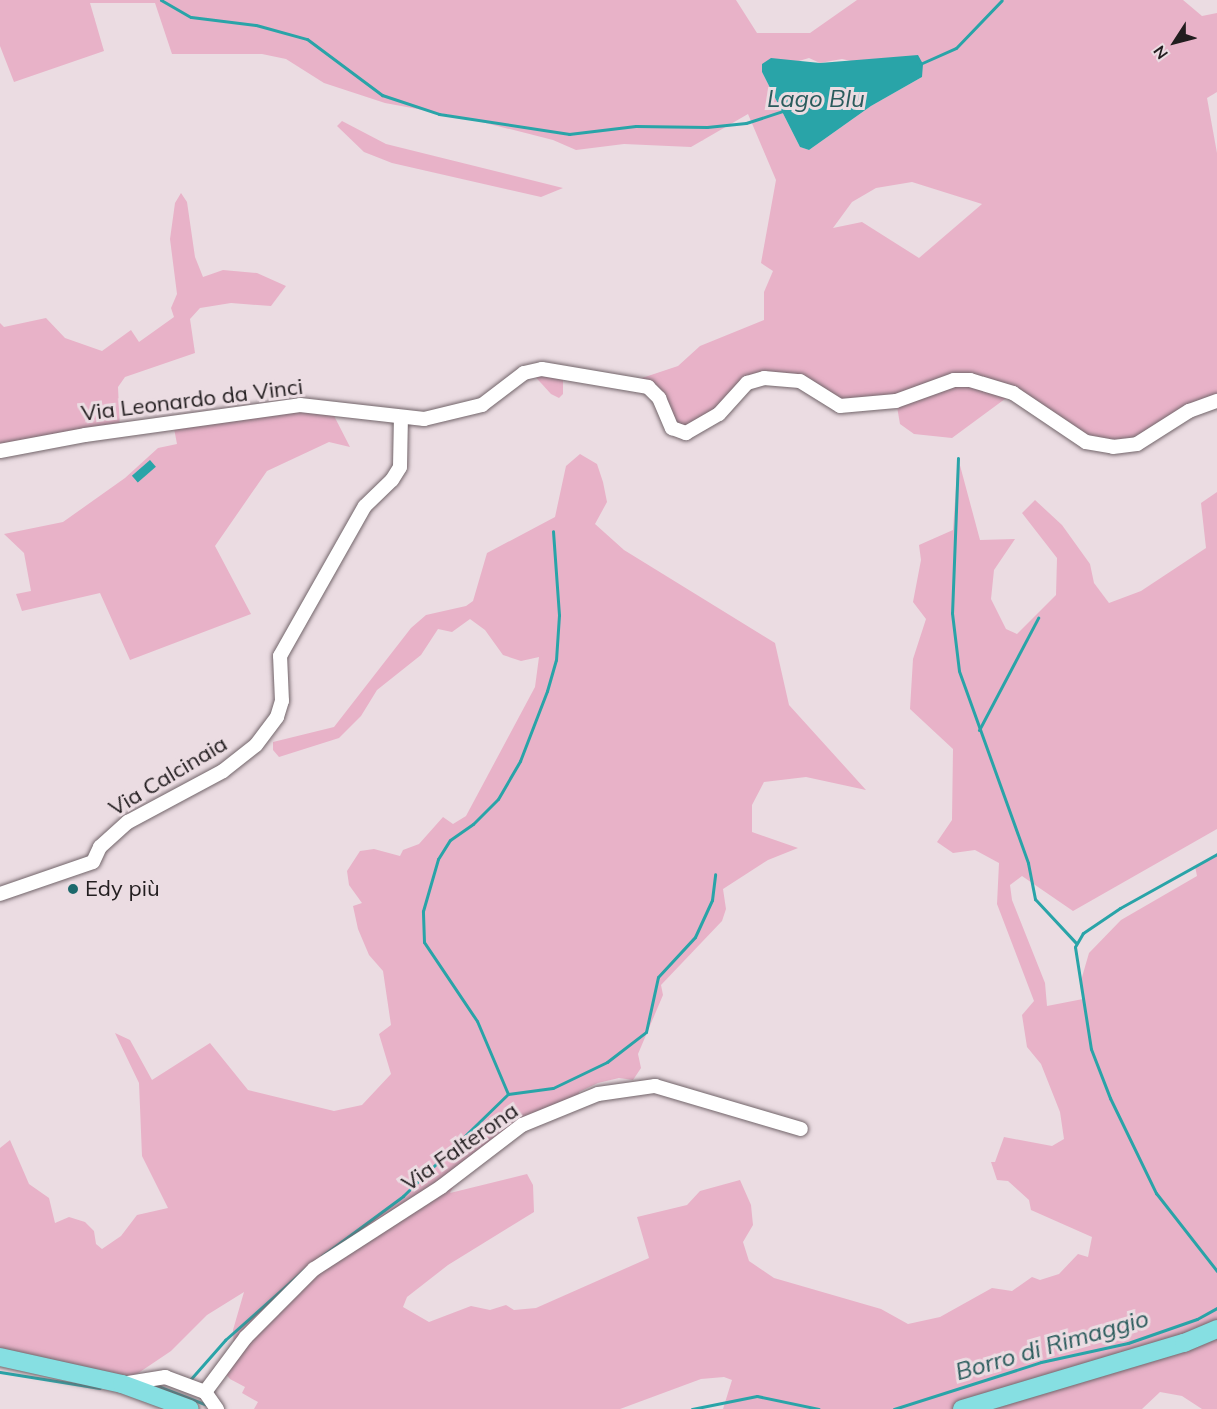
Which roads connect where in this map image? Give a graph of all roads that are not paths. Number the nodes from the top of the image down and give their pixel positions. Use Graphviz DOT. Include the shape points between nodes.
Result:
graph roads {
  1 [pos="1217,401"];
  2 [pos="401,417"];
  3 [pos="0,451"];
  4 [pos="0,894"];
  5 [pos="801,1129"];
  6 [pos="1217,1329"];
  7 [pos="0,1357"];
  8 [pos="122,1384"];
  9 [pos="205,1392"];
  10 [pos="190,1409"];
  11 [pos="217,1409"];
  12 [pos="962,1409"];
  1 -- 2 [label="street, Via Leonardo da Vinci" via="1190,411 1137,444 1113,447 1086,442 1013,393 970,380 954,380 896,400 840,406 800,381 764,378 747,383 719,414 700,428 679,433 672,428 659,398 648,387 542,369 524,373 494,398 469,410 424,419"];
  2 -- 3 [label="street, Via Leonardo da Vinci" via="300,405"];
  2 -- 4 [label="street, Via Calcinaia" via="400,467 365,506 280,656 282,701 277,717 256,745 223,771 128,822 106,840 93,862"];
  5 -- 9 [label="street, Via Falterona" via="655,1086 598,1094 522,1125 441,1187 314,1269 246,1337"];
  6 -- 12 [label="main road" via="1184,1343"];
  7 -- 8 [label="main road"];
  8 -- 9 [label="street" via="165,1377"];
  8 -- 10 [label="main road"];
  9 -- 11 [label="street"];
}
